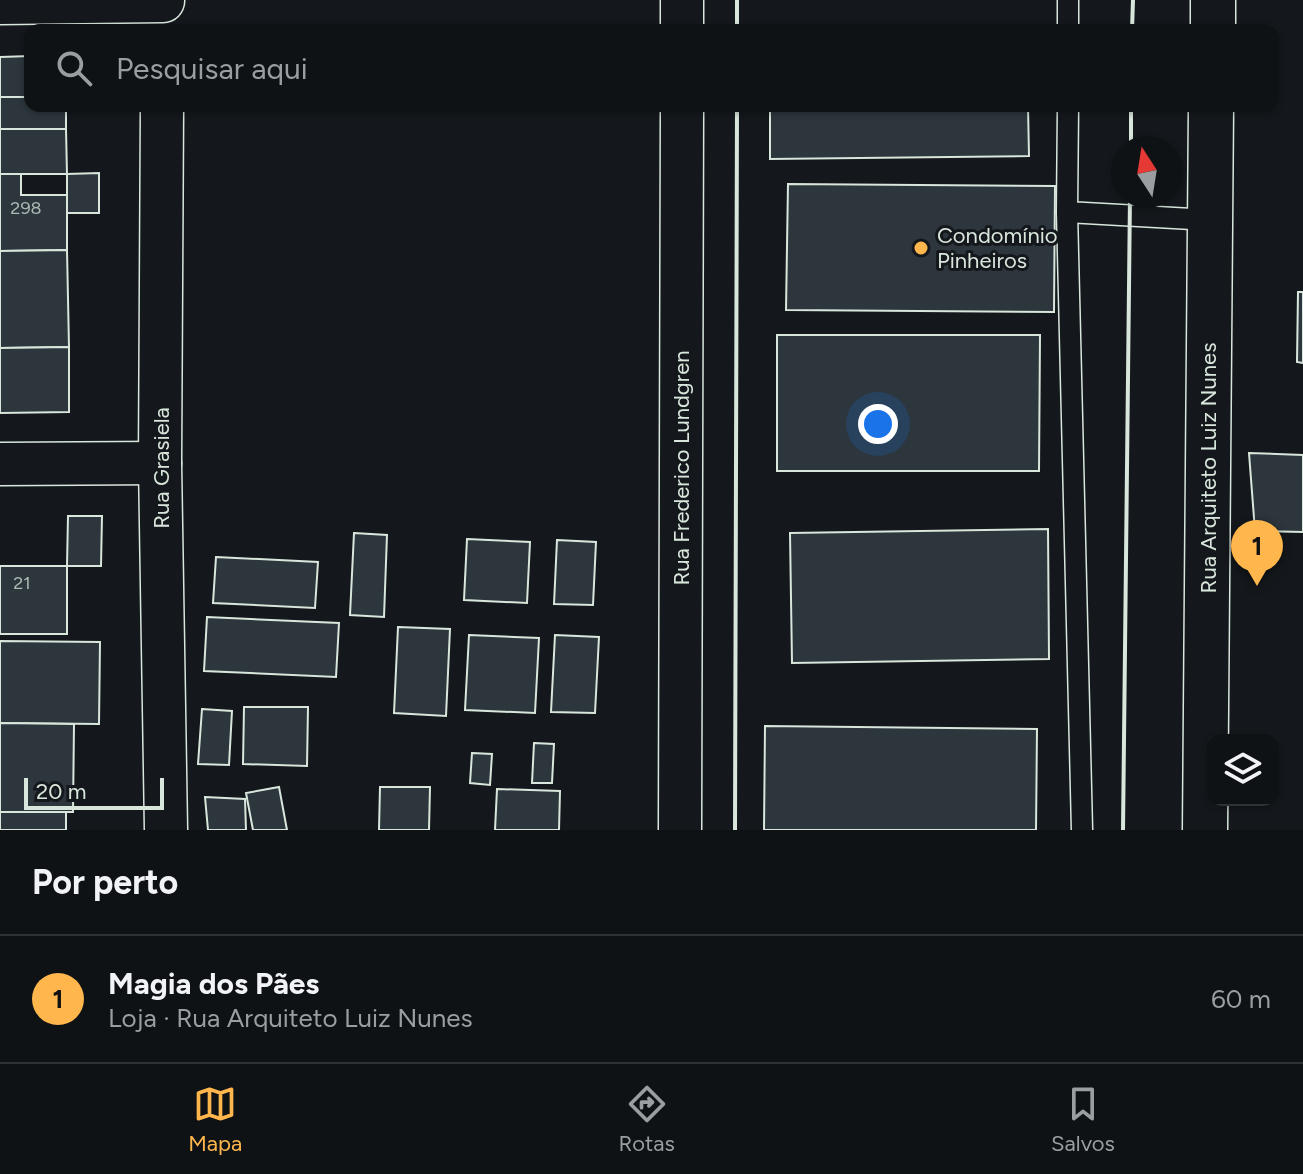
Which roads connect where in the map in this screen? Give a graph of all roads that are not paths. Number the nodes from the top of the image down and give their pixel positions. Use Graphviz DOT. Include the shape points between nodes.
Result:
graph roads {
  1 [pos="682,0"];
  2 [pos="1068,0"];
  3 [pos="1213,0"];
  4 [pos="0,3"];
  5 [pos="163,10"];
  6 [pos="682,24"];
  7 [pos="1068,24"];
  8 [pos="1213,24"];
  9 [pos="162,112"];
  10 [pos="682,112"];
  11 [pos="1068,112"];
  12 [pos="1211,112"];
  13 [pos="1067,212"];
  14 [pos="1210,220"];
  15 [pos="160,463"];
  16 [pos="0,464"];
  17 [pos="166,830"];
  18 [pos="680,830"];
  19 [pos="1082,830"];
  20 [pos="1205,830"];
  1 -- 6 [label="street"];
  2 -- 7 [label="lane"];
  3 -- 8 [label="main road"];
  4 -- 5 [label="street"];
  9 -- 15 [label="street, Rua Grasiela"];
  10 -- 18 [label="street, Rua Frederico Lundgren"];
  11 -- 13 [label="lane"];
  12 -- 14 [label="main road, Rua Arquiteto Luiz Nunes"];
  13 -- 14 [label="lane"];
  13 -- 19 [label="lane"];
  14 -- 20 [label="main road, Rua Arquiteto Luiz Nunes"];
  15 -- 16 [label="street"];
  15 -- 17 [label="street, Rua Grasiela"];
}
